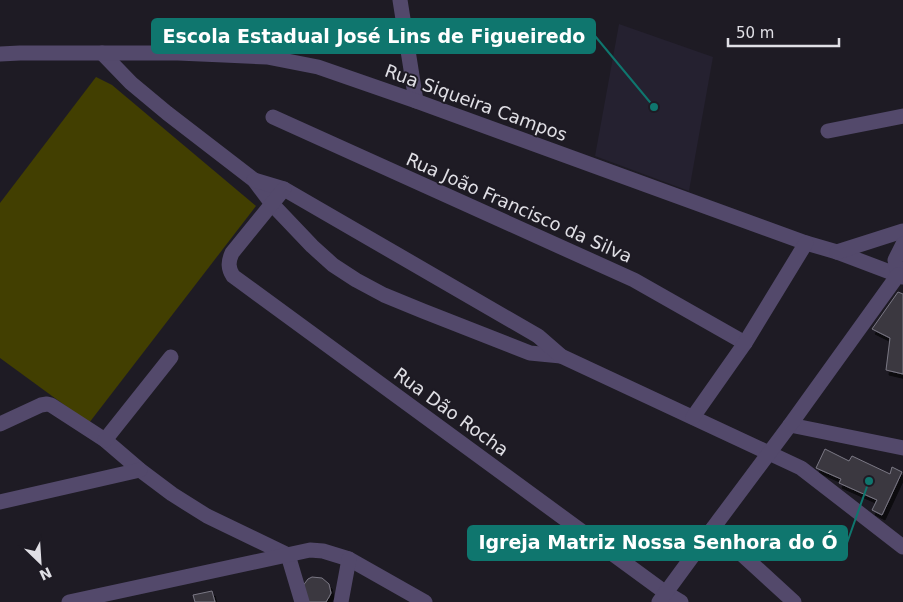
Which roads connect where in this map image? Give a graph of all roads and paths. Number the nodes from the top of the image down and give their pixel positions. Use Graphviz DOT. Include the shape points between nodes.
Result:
graph roads {
  1 [pos="400,0"];
  2 [pos="102,53"];
  3 [pos="0,54"];
  4 [pos="416,101"];
  5 [pos="903,116"];
  6 [pos="273,117"];
  7 [pos="828,131"];
  8 [pos="254,180"];
  9 [pos="284,189"];
  10 [pos="272,204"];
  11 [pos="903,231"];
  12 [pos="806,243"];
  13 [pos="903,244"];
  14 [pos="837,252"];
  15 [pos="901,276"];
  16 [pos="745,342"];
  17 [pos="561,356"];
  18 [pos="171,357"];
  19 [pos="693,418"];
  20 [pos="0,424"];
  21 [pos="790,425"];
  22 [pos="105,440"];
  23 [pos="903,448"];
  24 [pos="769,454"];
  25 [pos="140,470"];
  26 [pos="0,502"];
  27 [pos="713,528"];
  28 [pos="903,547"];
  29 [pos="288,555"];
  30 [pos="349,558"];
  31 [pos="662,597"];
  32 [pos="69,602"];
  33 [pos="302,602"];
  34 [pos="341,602"];
  35 [pos="425,602"];
  36 [pos="681,602"];
  37 [pos="794,602"];
  1 -- 4 [label="street"];
  2 -- 3 [label="street, Rua Siqueira Campos"];
  2 -- 4 [label="street, Rua Siqueira Campos" via="267,57 318,67"];
  2 -- 8 [label="street" via="131,83"];
  4 -- 12 [label="street, Rua Siqueira Campos"];
  5 -- 7 [label="street"];
  6 -- 16 [label="street, Rua João Francisco da Silva" via="634,280"];
  8 -- 9 [label="street"];
  8 -- 10 [label="street"];
  9 -- 10 [label="street"];
  9 -- 17 [label="street" via="538,336"];
  10 -- 17 [label="street" via="333,265 384,295 530,353"];
  10 -- 31 [label="street, Rua Dão Rocha" via="232,253 229,266 233,276"];
  11 -- 14 [label="street"];
  12 -- 14 [label="street, Rua Siqueira Campos"];
  12 -- 16 [label="street"];
  13 -- 15 [label="street" via="895,260"];
  14 -- 15 [label="street, Rua Siqueira Campos"];
  15 -- 21 [label="street"];
  16 -- 19 [label="street"];
  17 -- 19 [label="street"];
  18 -- 22 [label="street"];
  19 -- 24 [label="street"];
  20 -- 22 [label="street" via="48,404"];
  21 -- 23 [label="street"];
  21 -- 24 [label="street"];
  22 -- 25 [label="street"];
  24 -- 27 [label="street"];
  24 -- 28 [label="street" via="801,468"];
  25 -- 26 [label="street"];
  25 -- 29 [label="street" via="207,516"];
  27 -- 31 [label="street"];
  27 -- 37 [label="street"];
  29 -- 30 [label="street" via="310,550"];
  29 -- 32 [label="street"];
  29 -- 33 [label="street"];
  30 -- 34 [label="street"];
  30 -- 35 [label="street"];
  31 -- 36 [label="street, Rua Dão Rocha"];
}
